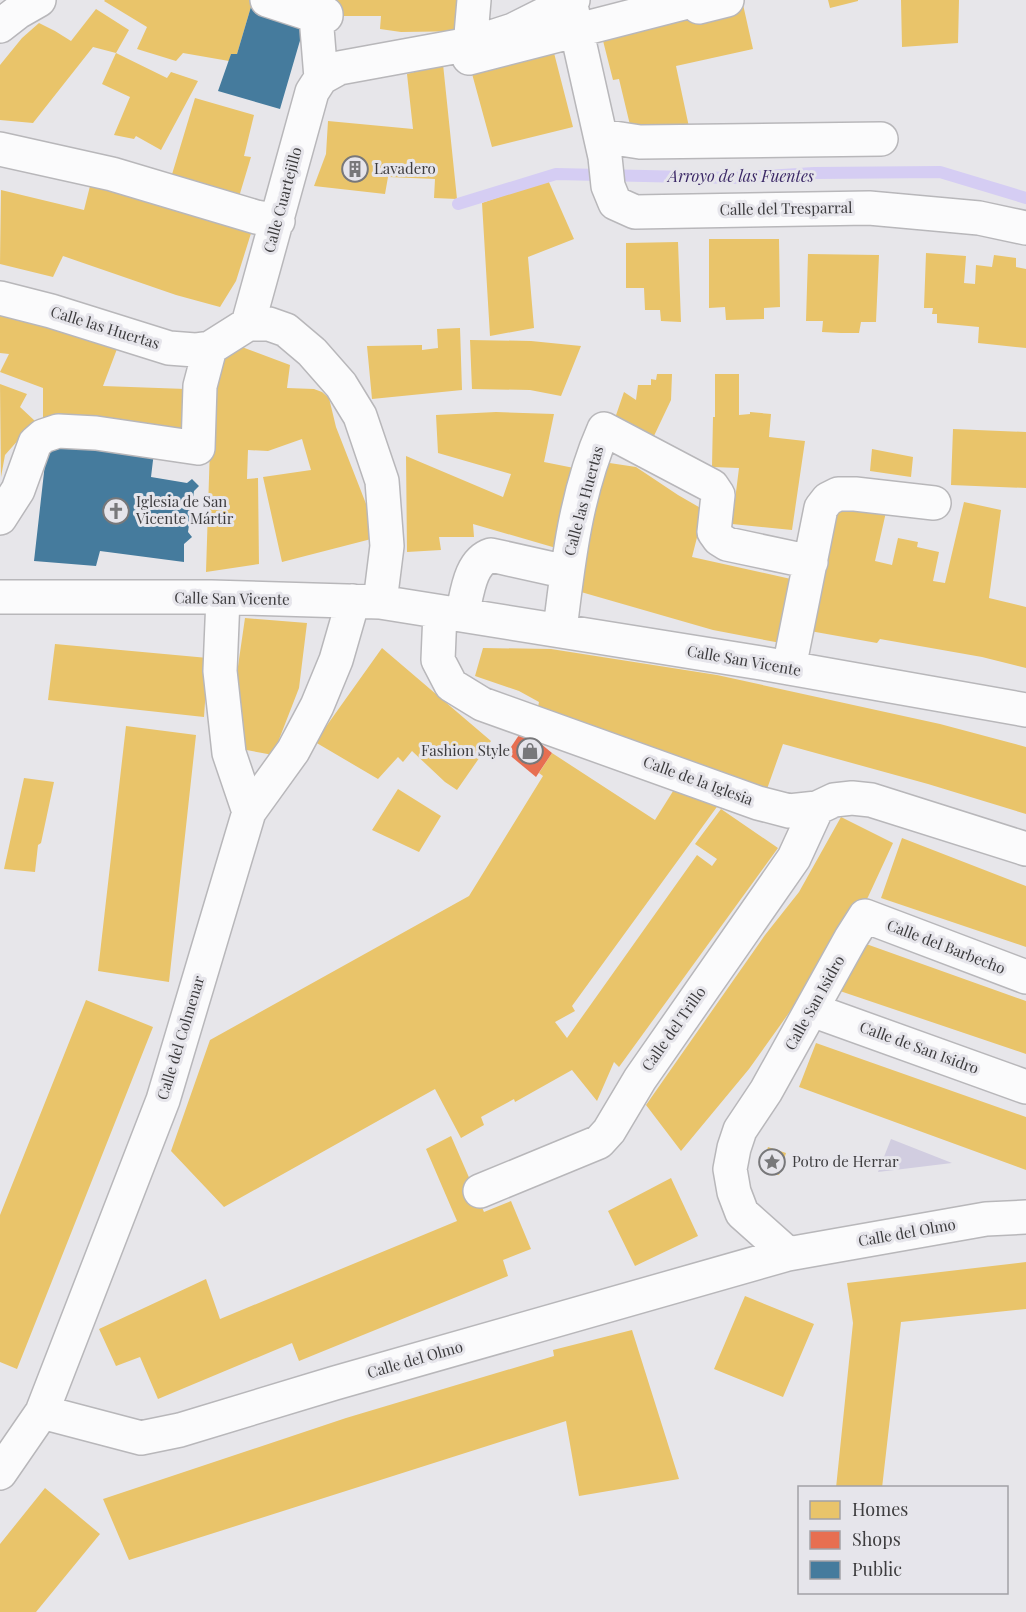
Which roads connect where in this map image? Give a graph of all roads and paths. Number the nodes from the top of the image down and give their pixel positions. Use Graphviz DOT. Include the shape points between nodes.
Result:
graph roads {
  1 [pos="39,0"];
  2 [pos="267,0"];
  3 [pos="474,0"];
  4 [pos="727,0"];
  5 [pos="316,5"];
  6 [pos="573,10"];
  7 [pos="513,15"];
  8 [pos="0,26"];
  9 [pos="470,44"];
  10 [pos="321,78"];
  11 [pos="0,131"];
  12 [pos="882,139"];
  13 [pos="0,149"];
  14 [pos="125,158"];
  15 [pos="604,160"];
  16 [pos="278,221"];
  17 [pos="1026,228"];
  18 [pos="0,298"];
  19 [pos="248,324"];
  20 [pos="210,348"];
  21 [pos="934,503"];
  22 [pos="0,518"];
  23 [pos="811,562"];
  24 [pos="567,572"];
  25 [pos="0,597"];
  26 [pos="223,598"];
  27 [pos="367,602"];
  28 [pos="451,614"];
  29 [pos="560,630"];
  30 [pos="789,668"];
  31 [pos="1026,710"];
  32 [pos="817,808"];
  33 [pos="249,812"];
  34 [pos="1026,849"];
  35 [pos="865,916"];
  36 [pos="1026,977"];
  37 [pos="812,1010"];
  38 [pos="1026,1087"];
  39 [pos="480,1191"];
  40 [pos="1026,1217"];
  41 [pos="788,1254"];
  42 [pos="42,1412"];
  43 [pos="0,1473"];
  1 -- 8 [label="street"];
  2 -- 5 [label="street"];
  3 -- 9 [label="street"];
  4 -- 6 [label="street" via="699,7 695,0"];
  5 -- 10 [label="street, Calle Cuartejillo"];
  6 -- 7 [label="street"];
  6 -- 9 [label="street" via="469,58"];
  6 -- 15 [label="street, Calle del Tresparral"];
  7 -- 9 [label="street"];
  9 -- 10 [label="street" via="339,68"];
  10 -- 16 [label="street, Calle Cuartejillo" via="312,92"];
  11 -- 14 [label="street"];
  12 -- 15 [label="street" via="640,142"];
  13 -- 16 [label="street" via="112,174"];
  15 -- 17 [label="street, Calle del Tresparral" via="615,203 635,212 869,208 979,218"];
  16 -- 19 [label="street, Calle Cuartejillo"];
  18 -- 20 [label="street, Calle las Huertas" via="169,348"];
  19 -- 20 [label="street"];
  19 -- 27 [label="street" via="269,324 286,330 341,384 360,416 382,481 387,546"];
  20 -- 22 [label="street" via="200,386 198,448 96,433 58,431 43,436 35,442 18,490"];
  21 -- 23 [label="street" via="838,494 821,508"];
  23 -- 24 [label="street, Calle las Huertas" via="719,539 714,531 718,495 712,486 604,429 593,455 569,549"];
  23 -- 30 [label="street"];
  24 -- 28 [label="street" via="491,555 485,557"];
  24 -- 29 [label="street, Calle las Huertas"];
  25 -- 26 [label="street, Calle San Vicente"];
  26 -- 27 [label="street, Calle San Vicente"];
  26 -- 33 [label="street" via="220,671 229,753"];
  27 -- 28 [label="street, Calle San Vicente"];
  27 -- 33 [label="street, Calle del Colmenar" via="293,751"];
  28 -- 29 [label="street, Calle San Vicente"];
  28 -- 32 [label="street, Calle de la Iglesia" via="438,660 451,685 482,704 758,803 789,811"];
  29 -- 30 [label="street, Calle San Vicente"];
  30 -- 31 [label="street, Calle San Vicente"];
  32 -- 34 [label="street, Calle de la Iglesia" via="834,800 872,800"];
  32 -- 39 [label="street, Calle del Trillo" via="794,858 646,1069 609,1131 599,1142"];
  33 -- 42 [label="street, Calle del Colmenar" via="163,1100"];
  35 -- 36 [label="street, Calle del Barbecho"];
  35 -- 37 [label="street, Calle San Isidro"];
  37 -- 38 [label="street, Calle de San Isidro"];
  37 -- 41 [label="street, Calle San Isidro" via="740,1130 730,1169 742,1213"];
  40 -- 41 [label="street, Calle del Olmo" via="986,1219"];
  41 -- 42 [label="street, Calle del Olmo" via="180,1430 141,1438"];
  42 -- 43 [label="street, Calle del Colmenar"];
}
